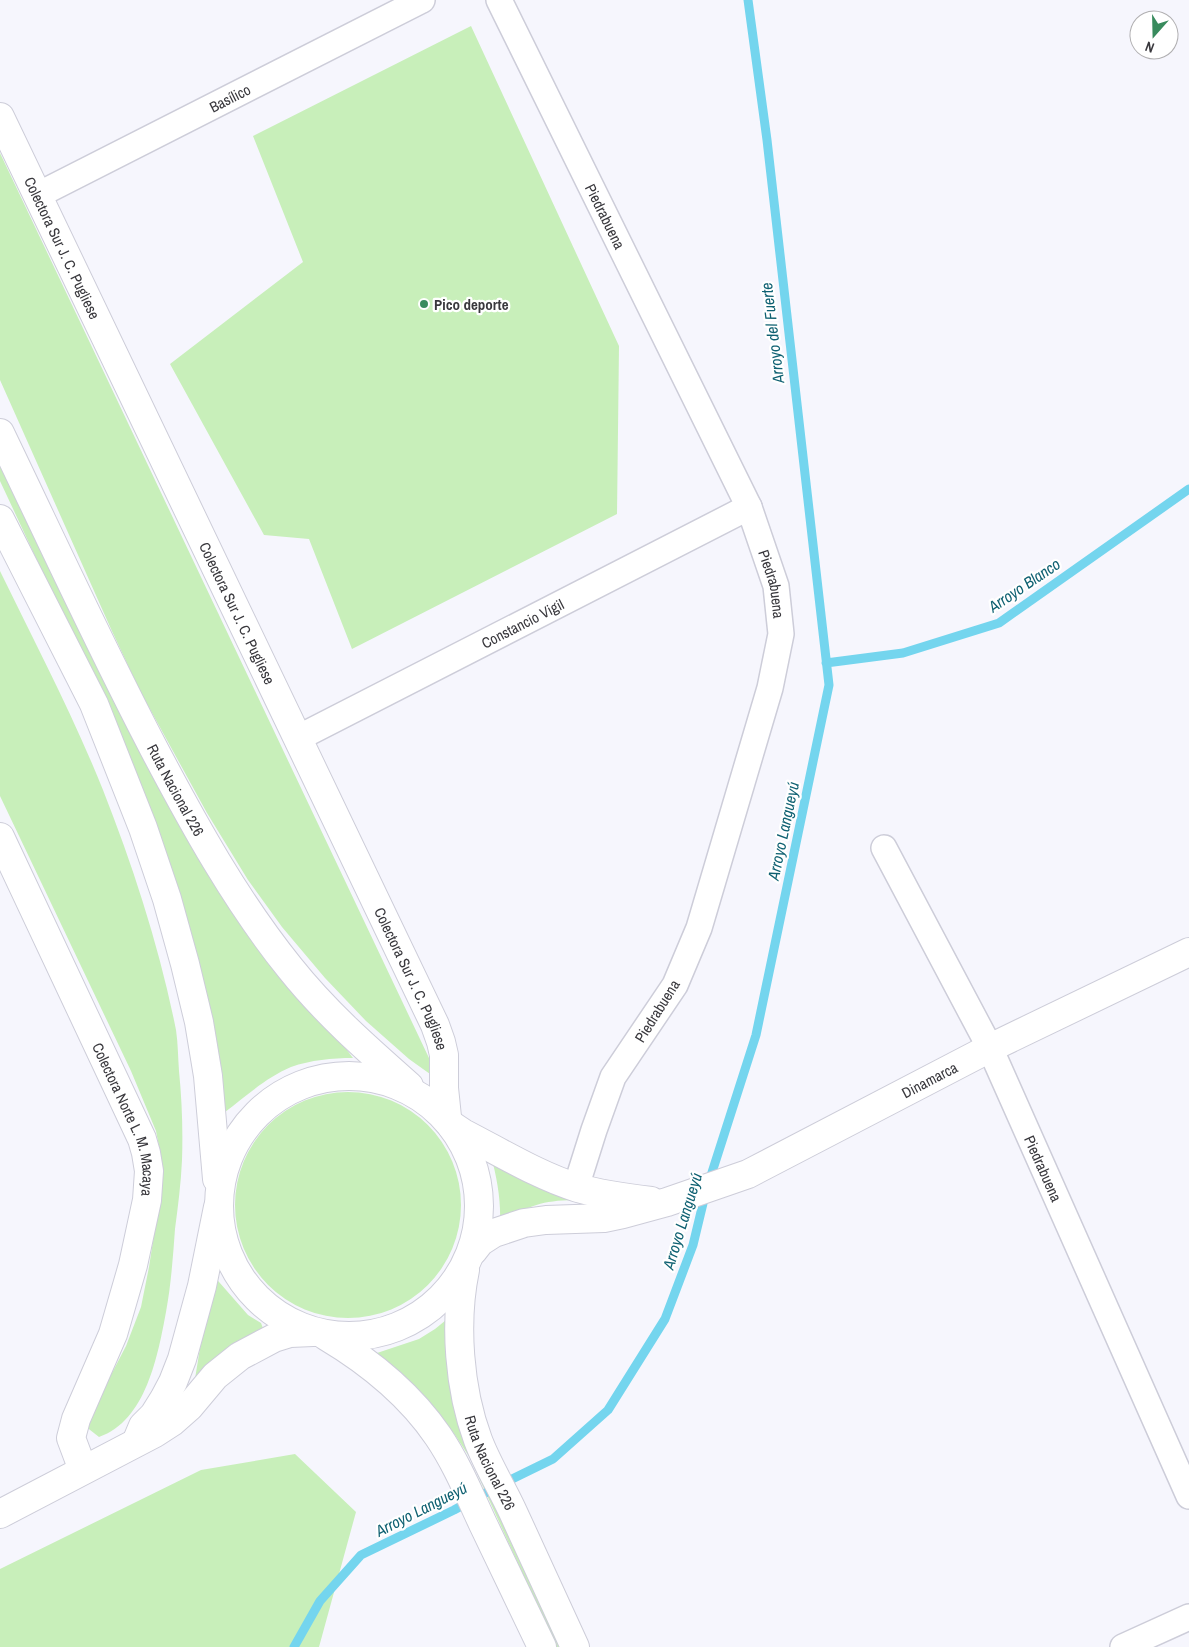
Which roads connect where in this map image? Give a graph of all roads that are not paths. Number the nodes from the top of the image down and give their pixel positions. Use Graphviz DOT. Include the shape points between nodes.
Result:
graph roads {
  1 [pos="422,0"];
  2 [pos="499,0"];
  3 [pos="0,117"];
  4 [pos="38,195"];
  5 [pos="0,434"];
  6 [pos="749,507"];
  7 [pos="0,519"];
  8 [pos="298,738"];
  9 [pos="884,848"];
  10 [pos="3,849"];
  11 [pos="1189,952"];
  12 [pos="990,1048"];
  13 [pos="421,1097"];
  14 [pos="449,1121"];
  15 [pos="576,1187"];
  16 [pos="218,1201"];
  17 [pos="667,1202"];
  18 [pos="470,1258"];
  19 [pos="319,1333"];
  20 [pos="136,1442"];
  21 [pos="83,1470"];
  22 [pos="1189,1496"];
  23 [pos="0,1514"];
  24 [pos="1189,1617"];
  25 [pos="542,1647"];
  26 [pos="575,1647"];
  27 [pos="1123,1647"];
  1 -- 4 [label="street, Basílico"];
  2 -- 6 [label="street, Piedrabuena"];
  3 -- 4 [label="main road, Colectora Sur J. C. Pugliese"];
  4 -- 8 [label="main road, Colectora Sur J. C. Pugliese"];
  5 -- 13 [label="main road, Ruta Nacional 226" via="127,697 186,809 239,897 290,968 320,1003"];
  6 -- 8 [label="street, Constancio Vigil"];
  6 -- 15 [label="street, Piedrabuena" via="776,586 781,634 770,688 699,928 675,985 613,1078"];
  7 -- 16 [label="main road, Ruta Nacional 226" via="94,704 167,899 199,1022 208,1076"];
  8 -- 14 [label="main road, Colectora Sur J. C. Pugliese" via="436,1026 444,1055"];
  9 -- 12 [label="street, Piedrabuena"];
  10 -- 21 [label="main road, Colectora Norte L. M. Macaya" via="142,1139 149,1171 147,1200 134,1265 116,1326 71,1438"];
  11 -- 12 [label="main road, Dinamarca"];
  12 -- 17 [label="main road, Dinamarca" via="748,1174"];
  12 -- 22 [label="street, Piedrabuena"];
  13 -- 14 [label="main road, Ruta Nacional 226"];
  13 -- 16 [label="main road, Ruta Nacional 226" via="391,1082 358,1076 324,1078 292,1088 264,1107 241,1132 225,1162"];
  14 -- 15 [label="main road" via="463,1133"];
  14 -- 18 [label="main road, Ruta Nacional 226" via="466,1147 476,1172 479,1225"];
  15 -- 17 [label="main road" via="617,1197"];
  16 -- 19 [label="main road, Ruta Nacional 226" via="221,1235 230,1261 244,1285 287,1321"];
  16 -- 20 [label="main road" via="204,1277 182,1359 164,1399 143,1426"];
  17 -- 18 [label="main road, Dinamarca" via="604,1218 524,1223 494,1233 480,1242"];
  18 -- 19 [label="main road, Ruta Nacional 226" via="451,1288 431,1308 408,1323 381,1333 353,1337"];
  18 -- 26 [label="main road, Ruta Nacional 226" via="462,1287 460,1313 466,1399 484,1454"];
  19 -- 20 [label="main road" via="282,1335 240,1356 172,1422"];
  19 -- 25 [label="main road, Ruta Nacional 226" via="351,1351 407,1400 438,1436 458,1470"];
  20 -- 21 [label="main road"];
  21 -- 23 [label="main road"];
  24 -- 27 [label="street"];
}
